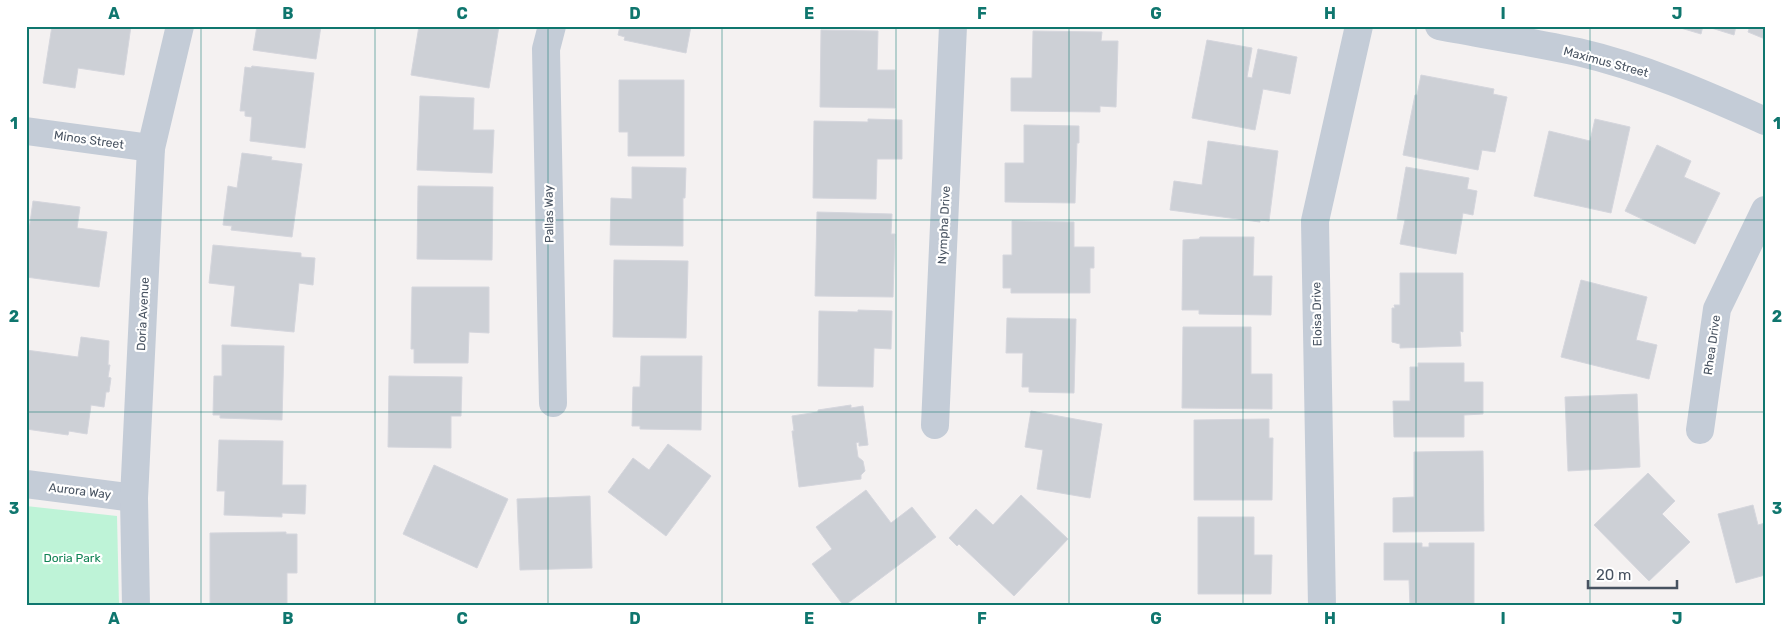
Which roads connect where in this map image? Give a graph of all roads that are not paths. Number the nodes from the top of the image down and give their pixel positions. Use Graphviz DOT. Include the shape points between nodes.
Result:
graph roads {
  1 [pos="180,26"];
  2 [pos="552,26"];
  3 [pos="953,26"];
  4 [pos="1358,26"];
  5 [pos="1439,26"];
  6 [pos="1765,121"];
  7 [pos="26,131"];
  8 [pos="151,148"];
  9 [pos="1765,210"];
  10 [pos="553,403"];
  11 [pos="935,424"];
  12 [pos="1700,430"];
  13 [pos="26,484"];
  14 [pos="134,498"];
  15 [pos="136,606"];
  16 [pos="1322,606"];
  1 -- 8 [label="street, Doria Avenue"];
  2 -- 10 [label="street, Pallas Way" via="546,49"];
  3 -- 11 [label="street, Nympha Drive"];
  4 -- 16 [label="street, Eloisa Drive" via="1315,221"];
  5 -- 6 [label="street, Maximus Street" via="1580,52 1708,95"];
  7 -- 8 [label="street, Minos Street"];
  8 -- 14 [label="street, Doria Avenue"];
  9 -- 12 [label="street, Rhea Drive" via="1717,309"];
  13 -- 14 [label="street, Aurora Way"];
  14 -- 15 [label="street, Doria Avenue"];
}
